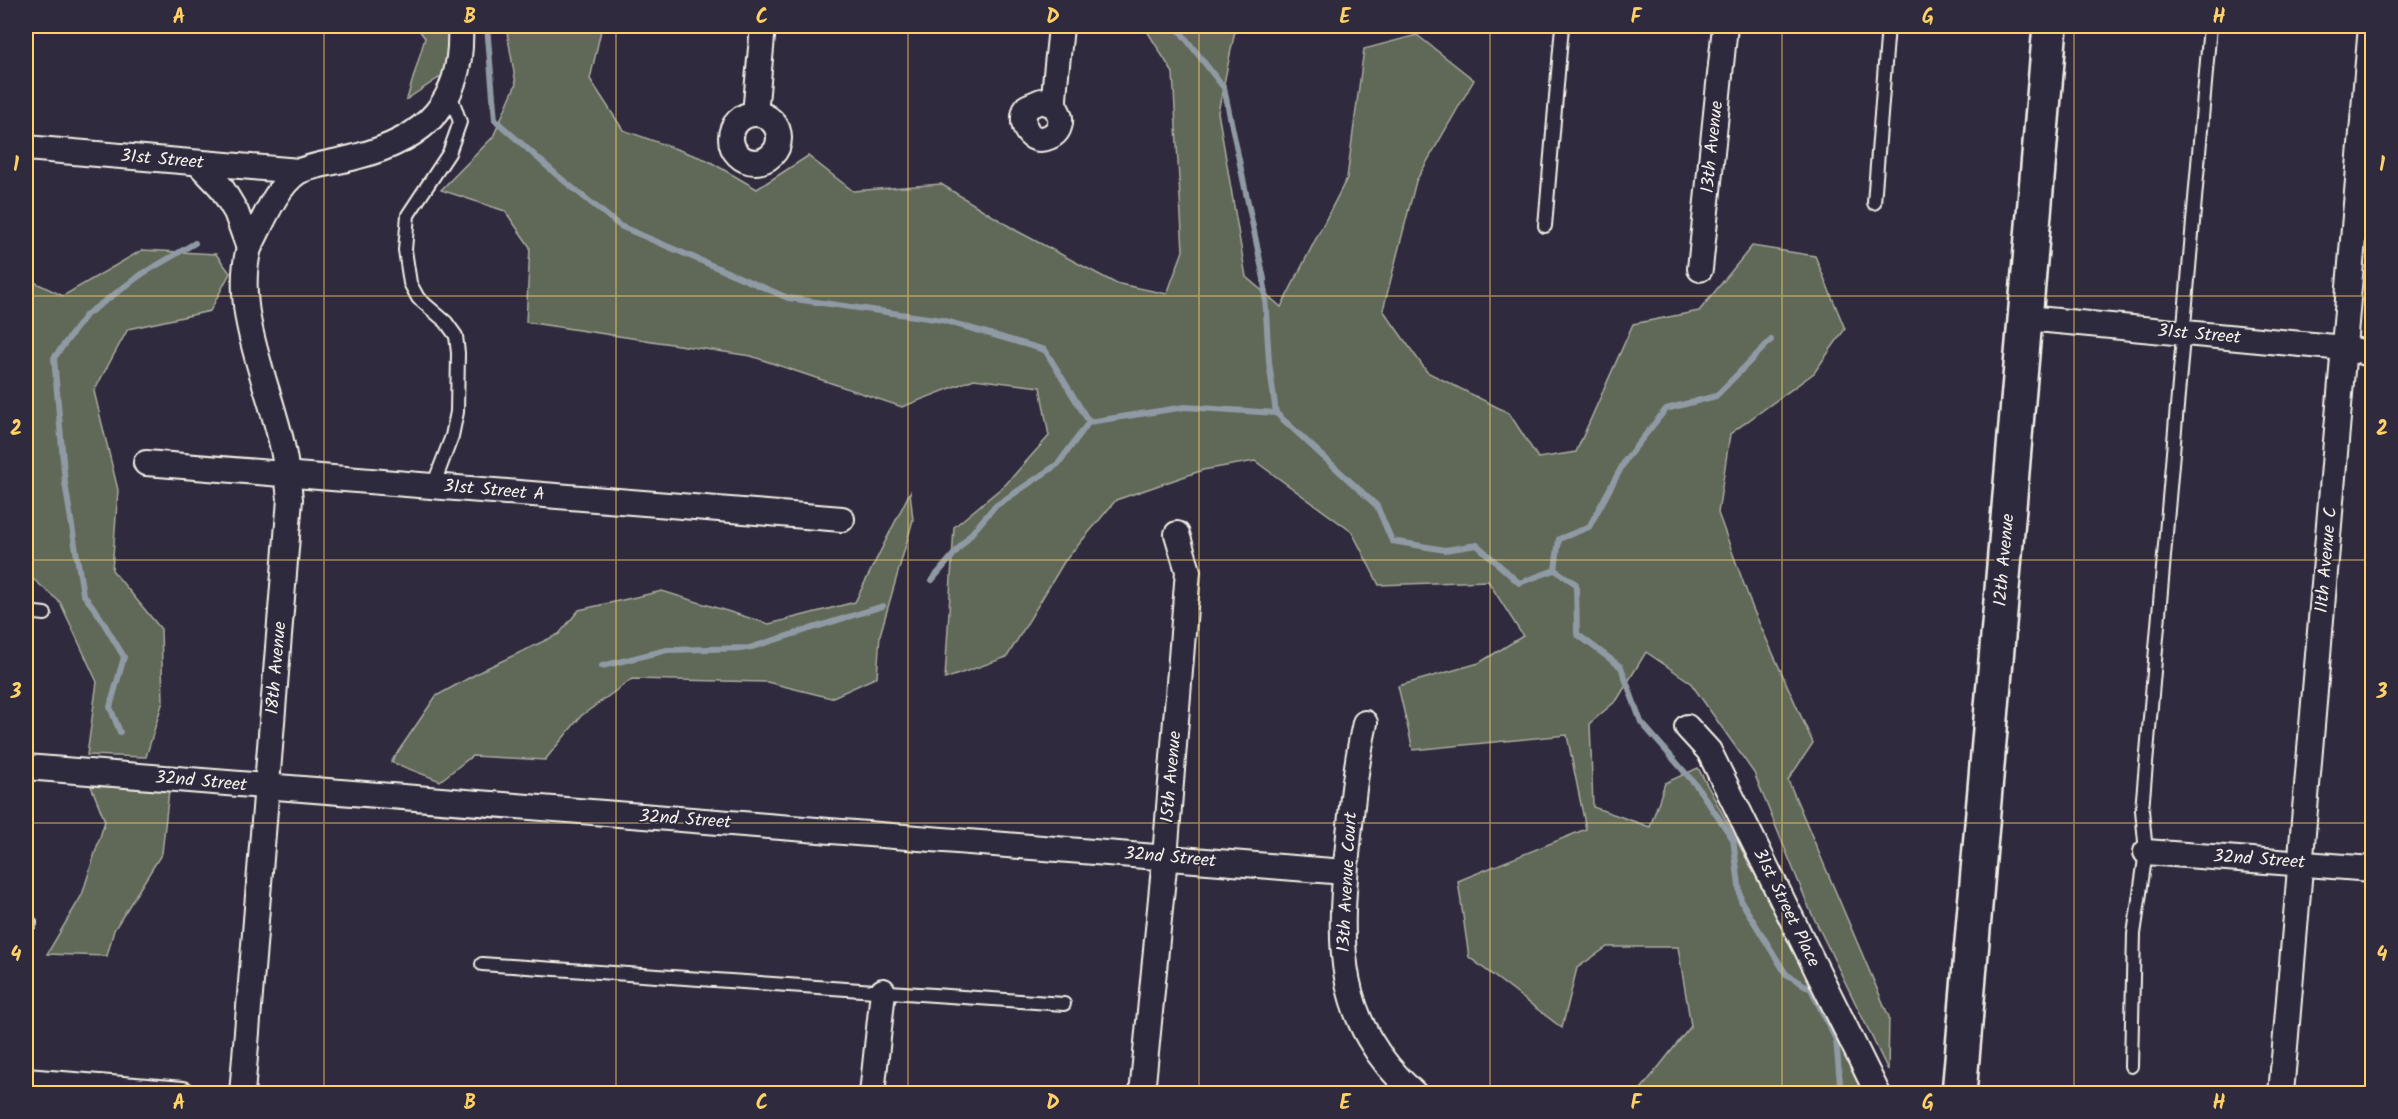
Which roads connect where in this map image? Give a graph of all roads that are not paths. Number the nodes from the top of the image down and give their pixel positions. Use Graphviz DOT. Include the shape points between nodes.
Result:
graph roads {
  1 [pos="460,26"];
  2 [pos="763,26"];
  3 [pos="1061,26"];
  4 [pos="1562,26"];
  5 [pos="1725,26"];
  6 [pos="1888,26"];
  7 [pos="2050,26"];
  8 [pos="2210,26"];
  9 [pos="2371,26"];
  10 [pos="450,93"];
  11 [pos="1054,105"];
  12 [pos="755,114"];
  13 [pos="26,148"];
  14 [pos="199,164"];
  15 [pos="299,171"];
  16 [pos="1874,203"];
  17 [pos="1545,226"];
  18 [pos="249,249"];
  19 [pos="1700,269"];
  20 [pos="2026,318"];
  21 [pos="2183,333"];
  22 [pos="2344,348"];
  23 [pos="2373,354"];
  24 [pos="146,463"];
  25 [pos="288,475"];
  26 [pos="433,486"];
  27 [pos="842,519"];
  28 [pos="1177,534"];
  29 [pos="26,612"];
  30 [pos="45,614"];
  31 [pos="1365,723"];
  32 [pos="1687,727"];
  33 [pos="26,766"];
  34 [pos="267,787"];
  35 [pos="2146,852"];
  36 [pos="1166,858"];
  37 [pos="2302,863"];
  38 [pos="2373,869"];
  39 [pos="1345,872"];
  40 [pos="482,964"];
  41 [pos="883,991"];
  42 [pos="1064,1004"];
  43 [pos="2131,1066"];
  44 [pos="26,1081"];
  45 [pos="183,1094"];
  46 [pos="242,1094"];
  47 [pos="872,1094"];
  48 [pos="1142,1094"];
  49 [pos="1415,1094"];
  50 [pos="1878,1094"];
  51 [pos="1959,1094"];
  52 [pos="2281,1094"];
  1 -- 10 [label="street" via="460,60"];
  2 -- 12 [label="street"];
  3 -- 11 [label="street"];
  4 -- 17 [label="lane"];
  5 -- 19 [label="street, 13th Avenue"];
  6 -- 16 [label="lane"];
  7 -- 20 [label="street, 12th Avenue"];
  8 -- 21 [label="lane"];
  9 -- 22 [label="street, 11th Avenue C"];
  10 -- 15 [label="street" via="435,116 403,139 371,153"];
  10 -- 26 [label="lane" via="460,122 449,153 408,215 405,250 410,283 418,298 456,336 456,412 452,436"];
  13 -- 14 [label="street, 31st Street"];
  14 -- 15 [label="street, 31st Street"];
  14 -- 18 [label="street, 18th Avenue" via="222,187"];
  15 -- 18 [label="street, 18th Avenue" via="282,188"];
  18 -- 25 [label="street, 18th Avenue" via="244,291"];
  20 -- 21 [label="street, 31st Street"];
  20 -- 51 [label="street, 12th Avenue"];
  21 -- 22 [label="street, 31st Street"];
  21 -- 35 [label="lane" via="2142,810"];
  22 -- 23 [label="street, 31st Street"];
  22 -- 37 [label="street, 11th Avenue C"];
  24 -- 25 [label="street, 31st Street A"];
  25 -- 26 [label="street, 31st Street A"];
  25 -- 34 [label="street, 18th Avenue" via="290,500"];
  26 -- 27 [label="street, 31st Street A"];
  28 -- 36 [label="street, 15th Avenue" via="1188,571"];
  29 -- 30 [label="lane"];
  31 -- 39 [label="street, 13th Avenue Court" via="1357,760"];
  32 -- 50 [label="street, 31st Street Place" via="1708,751"];
  33 -- 34 [label="street, 32nd Street"];
  34 -- 36 [label="street, 32nd Street"];
  34 -- 46 [label="street, 18th Avenue"];
  35 -- 37 [label="street, 32nd Street"];
  35 -- 43 [label="lane" via="2134,934"];
  36 -- 39 [label="street, 32nd Street"];
  36 -- 48 [label="street, 15th Avenue"];
  37 -- 38 [label="street, 32nd Street"];
  37 -- 52 [label="street, 11th Avenue C"];
  39 -- 49 [label="street, 13th Avenue Court" via="1343,952 1353,1005 1374,1048"];
  40 -- 41 [label="lane"];
  41 -- 42 [label="lane"];
  41 -- 47 [label="street"];
  44 -- 45 [label="street"];
}
